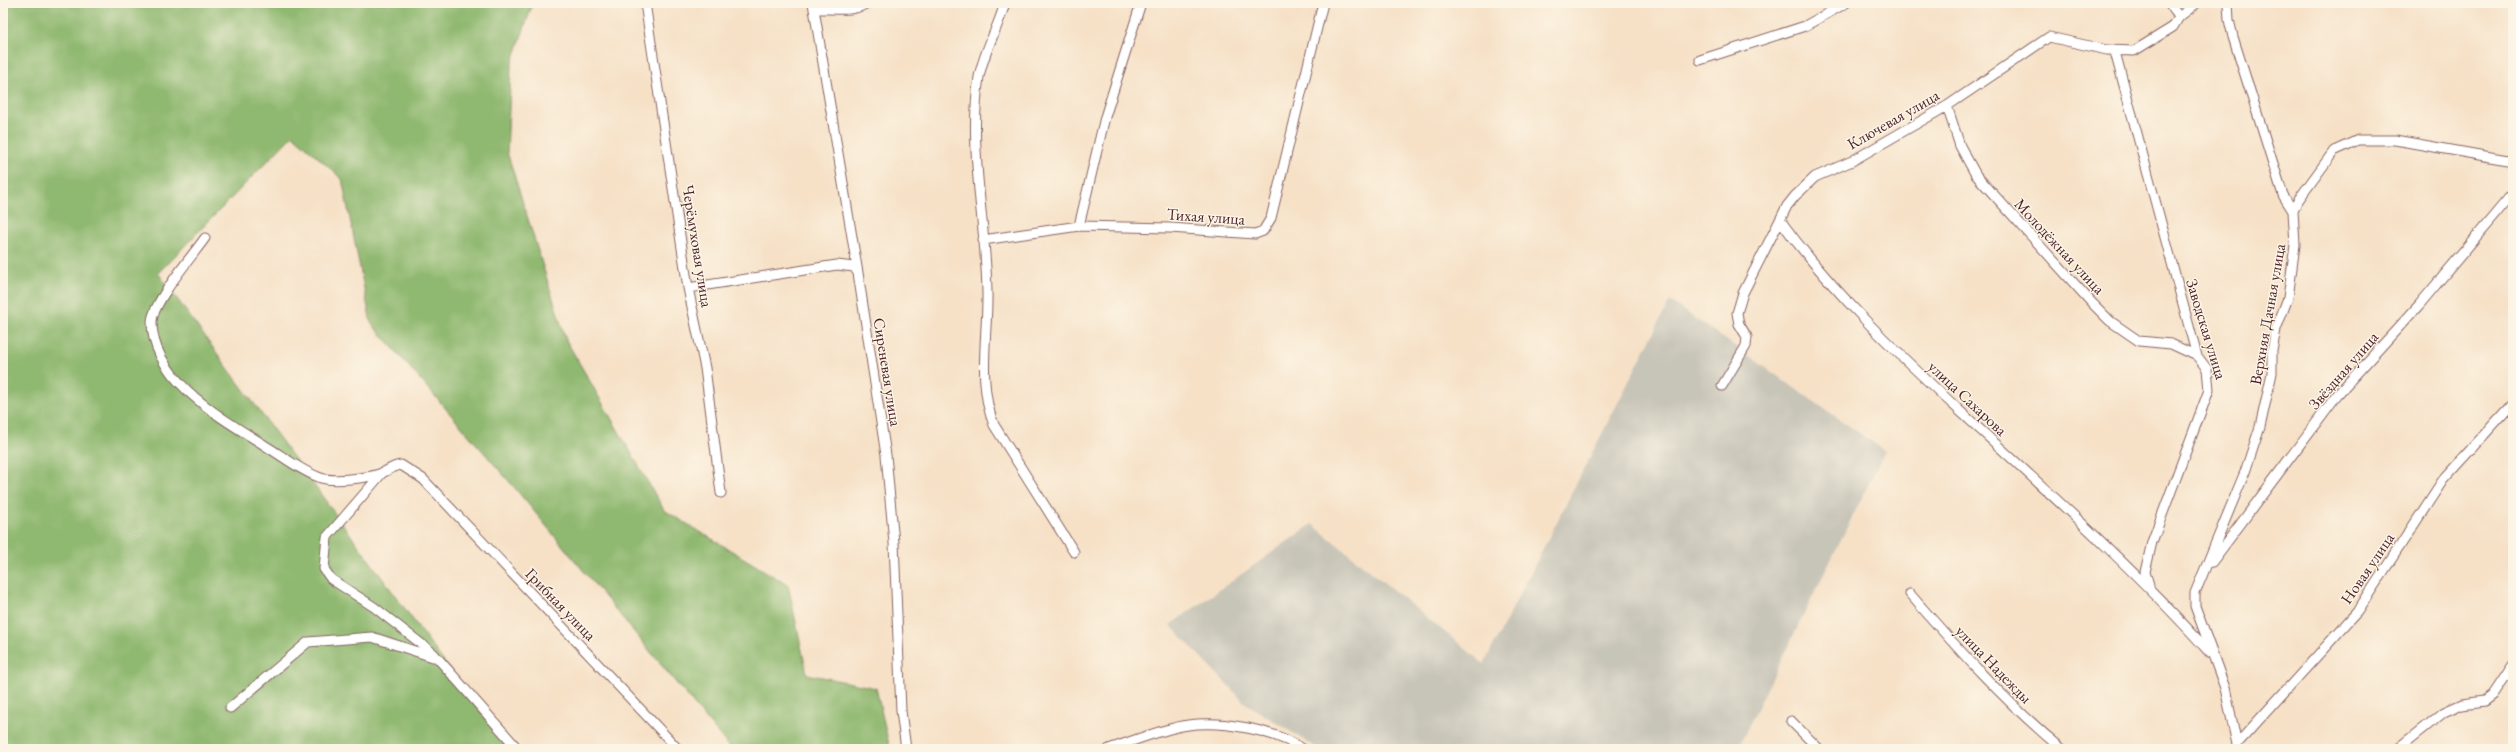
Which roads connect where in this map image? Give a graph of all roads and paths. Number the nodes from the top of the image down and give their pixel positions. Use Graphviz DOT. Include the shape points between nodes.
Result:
graph roads {
  1 [pos="645,3"];
  2 [pos="867,3"];
  3 [pos="1005,3"];
  4 [pos="1141,3"];
  5 [pos="1323,3"];
  6 [pos="1846,3"];
  7 [pos="2169,3"];
  8 [pos="2197,3"];
  9 [pos="2228,3"];
  10 [pos="814,6"];
  11 [pos="2178,17"];
  12 [pos="2115,52"];
  13 [pos="1700,60"];
  14 [pos="1947,106"];
  15 [pos="2513,161"];
  16 [pos="2513,193"];
  17 [pos="2294,211"];
  18 [pos="1780,220"];
  19 [pos="1079,226"];
  20 [pos="205,238"];
  21 [pos="983,240"];
  22 [pos="858,273"];
  23 [pos="688,288"];
  24 [pos="2197,356"];
  25 [pos="1722,386"];
  26 [pos="2513,404"];
  27 [pos="384,472"];
  28 [pos="721,493"];
  29 [pos="1074,552"];
  30 [pos="2203,573"];
  31 [pos="2149,586"];
  32 [pos="1910,594"];
  33 [pos="2212,656"];
  34 [pos="438,659"];
  35 [pos="2513,665"];
  36 [pos="230,708"];
  37 [pos="1791,721"];
  38 [pos="2238,746"];
  39 [pos="518,749"];
  40 [pos="678,749"];
  41 [pos="906,749"];
  42 [pos="1109,749"];
  43 [pos="1303,749"];
  44 [pos="1819,749"];
  45 [pos="2062,749"];
  46 [pos="2398,749"];
  1 -- 23 [label="street, Черёмуховая улица"];
  2 -- 10 [label="street" via="858,9 849,10"];
  3 -- 21 [label="street" via="979,78 976,133"];
  4 -- 19 [label="street" via="1105,117"];
  5 -- 19 [label="street, Тихая улица" via="1271,218 1263,231 1255,234 1170,228"];
  6 -- 13 [label="street" via="1805,26"];
  7 -- 11 [label="street"];
  8 -- 11 [label="street, Ключевая улица"];
  9 -- 17 [label="street" via="2233,37 2283,195"];
  10 -- 22 [label="street, Сиреневая улица"];
  11 -- 12 [label="street, Ключевая улица" via="2174,27 2134,51"];
  12 -- 14 [label="street, Ключевая улица" via="2049,37"];
  12 -- 24 [label="street, Заводская улица"];
  14 -- 18 [label="street, Ключевая улица" via="1852,161 1815,177 1787,206"];
  14 -- 24 [label="street, Молодёжная улица" via="1960,146 1976,175 2110,322 2139,341 2171,344"];
  15 -- 17 [label="street, Верхняя Дачная улица" via="2395,140 2358,140 2334,151 2298,199"];
  16 -- 30 [label="street, Звёздная улица" via="2419,305 2338,395"];
  17 -- 30 [label="street, Верхняя Дачная улица" via="2293,265 2288,298 2276,329 2267,398 2245,472"];
  18 -- 25 [label="street, Ключевая улица" via="1743,292 1737,313 1739,324 1747,337 1746,346"];
  18 -- 31 [label="street, улица Сахарова" via="1864,320"];
  19 -- 21 [label="street, Тихая улица"];
  20 -- 27 [label="street" via="156,306 152,321 154,340 164,363 195,399 302,469 322,479 340,479"];
  21 -- 29 [label="street" via="987,291 984,386 988,409 1025,476"];
  22 -- 23 [label="street" via="854,267 837,265"];
  22 -- 41 [label="street, Сиреневая улица" via="886,455 894,543"];
  23 -- 28 [label="street, Черёмуховая улица" via="705,368"];
  24 -- 31 [label="street, Заводская улица" via="2207,369 2209,390 2152,542 2145,572"];
  26 -- 38 [label="street, Новая улица" via="2443,480 2357,612"];
  27 -- 34 [label="street" via="328,536 324,569 331,579 374,607"];
  27 -- 40 [label="street, Грибная улица" via="401,465 423,479"];
  30 -- 33 [label="street, Верхняя Дачная улица" via="2195,593 2195,606"];
  31 -- 33 [label="street, улица Сахарова"];
  32 -- 45 [label="street, улица Надежды" via="1951,641 2020,712"];
  33 -- 38 [label="street" via="2225,688"];
  34 -- 36 [label="street" via="372,637 308,642"];
  34 -- 39 [label="street"];
  35 -- 46 [label="street" via="2493,695 2485,701 2462,704 2444,712"];
  37 -- 44 [label="street"];
  42 -- 43 [label="street" via="1188,725 1224,724 1256,730"];
}
